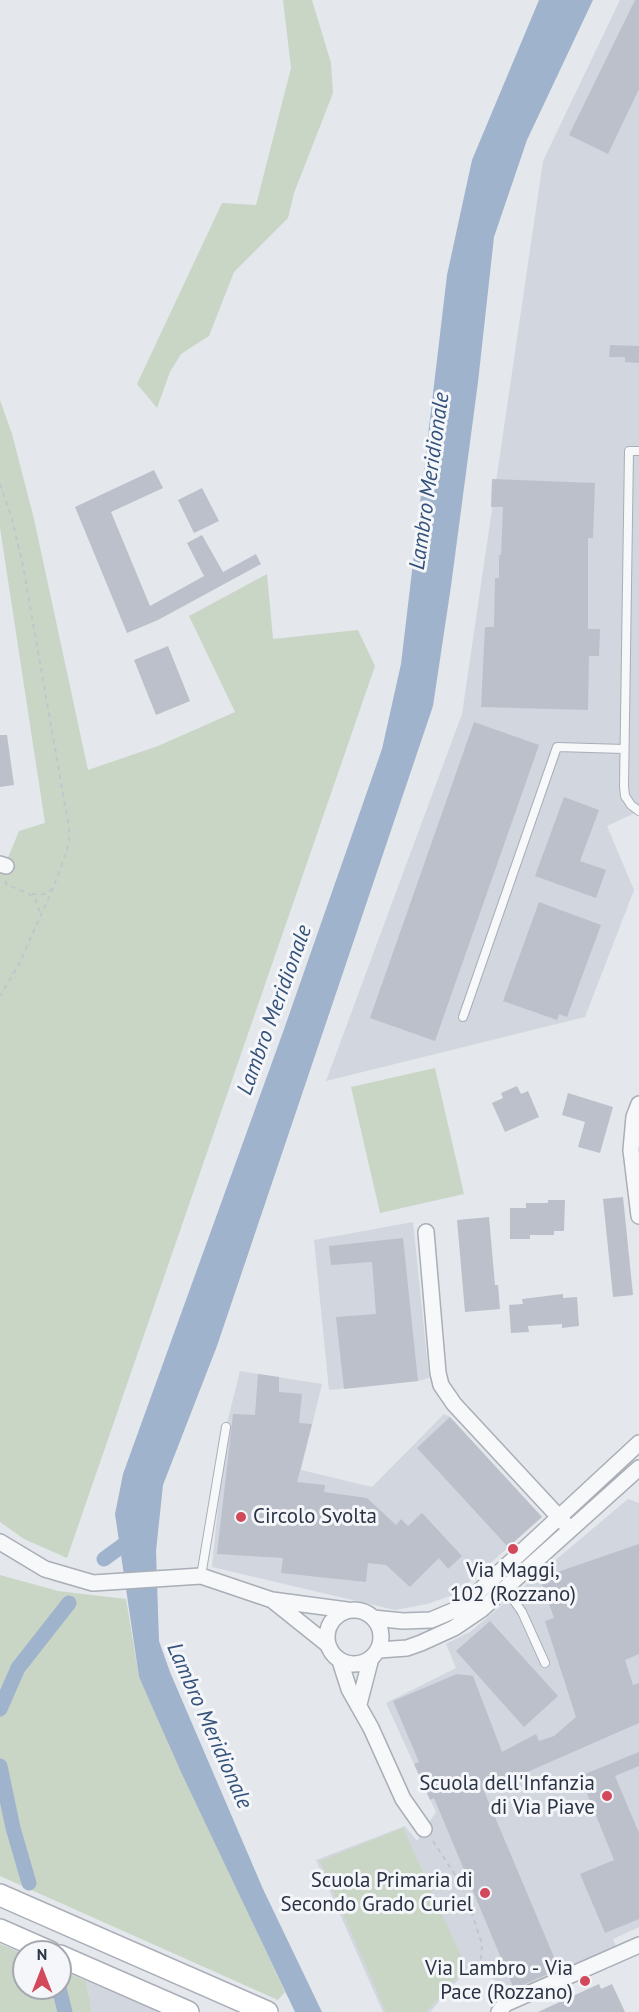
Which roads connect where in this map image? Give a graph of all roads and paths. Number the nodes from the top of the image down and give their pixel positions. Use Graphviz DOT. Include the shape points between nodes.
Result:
graph roads {
  1 [pos="639,451"];
  2 [pos="0,484"];
  3 [pos="624,749"];
  4 [pos="639,811"];
  5 [pos="3,865"];
  6 [pos="53,888"];
  7 [pos="29,894"];
  8 [pos="40,915"];
  9 [pos="0,996"];
  10 [pos="463,1017"];
  11 [pos="639,1104"];
  12 [pos="639,1216"];
  13 [pos="426,1232"];
  14 [pos="226,1427"];
  15 [pos="639,1443"];
  16 [pos="639,1468"];
  17 [pos="564,1524"];
  18 [pos="0,1542"];
  19 [pos="201,1576"];
  20 [pos="500,1582"];
  21 [pos="272,1600"];
  22 [pos="347,1610"];
  23 [pos="373,1618"];
  24 [pos="327,1644"];
  25 [pos="375,1654"];
  26 [pos="340,1661"];
  27 [pos="545,1663"];
  28 [pos="359,1704"];
  29 [pos="424,1829"];
  30 [pos="0,1894"];
  31 [pos="0,1930"];
  32 [pos="23,1940"];
  33 [pos="639,1945"];
  34 [pos="72,1961"];
  35 [pos="476,1977"];
  36 [pos="188,2012"];
  37 [pos="267,2012"];
  38 [pos="499,2012"];
  1 -- 3 [label="lane" via="629,451"];
  2 -- 6 [label="path" via="23,566 69,828 69,843"];
  3 -- 4 [label="lane" via="625,796"];
  3 -- 10 [label="lane" via="557,747"];
  5 -- 7 [label="path" via="6,884"];
  6 -- 7 [label="path" via="45,894"];
  6 -- 8 [label="path"];
  7 -- 8 [label="path" via="36,900"];
  8 -- 9 [label="path"];
  11 -- 12 [label="street" via="631,1150"];
  13 -- 17 [label="street" via="441,1385"];
  14 -- 19 [label="lane"];
  15 -- 17 [label="street"];
  16 -- 17 [label="street"];
  17 -- 20 [label="street"];
  18 -- 19 [label="street" via="45,1569 93,1583"];
  19 -- 21 [label="street"];
  20 -- 23 [label="street" via="462,1607 431,1620"];
  20 -- 25 [label="street" via="482,1609 454,1628 407,1648"];
  20 -- 27 [label="lane" via="522,1612"];
  21 -- 22 [label="street"];
  21 -- 24 [label="street"];
  22 -- 23 [label="street" via="361,1610"];
  22 -- 24 [label="street" via="330,1623"];
  23 -- 25 [label="street" via="381,1637"];
  24 -- 26 [label="street"];
  25 -- 26 [label="street" via="357,1664"];
  25 -- 28 [label="street"];
  26 -- 28 [label="street" via="349,1689"];
  28 -- 29 [label="street" via="403,1799"];
  29 -- 35 [label="path" via="463,1887 482,1944"];
  30 -- 37 [label="main road"];
  31 -- 32 [label="main road"];
  33 -- 38 [label="street" via="505,2004"];
  34 -- 36 [label="main road"];
}
